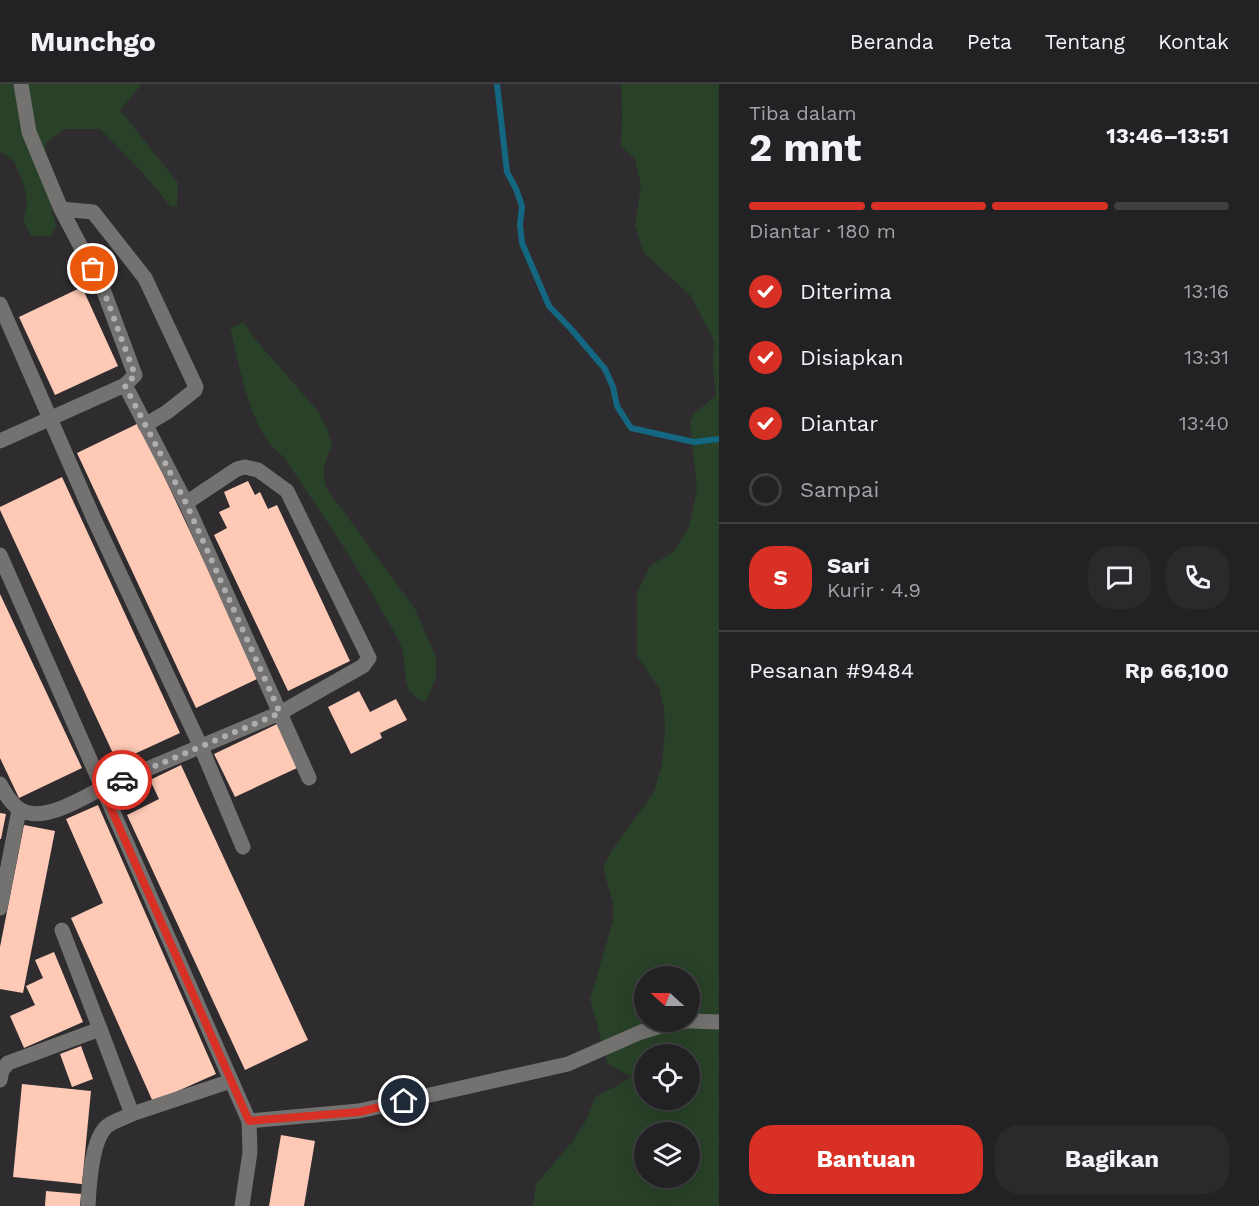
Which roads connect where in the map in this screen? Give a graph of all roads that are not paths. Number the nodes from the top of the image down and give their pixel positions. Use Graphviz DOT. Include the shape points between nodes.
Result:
graph roads {
  1 [pos="21,84"];
  2 [pos="61,209"];
  3 [pos="0,304"];
  4 [pos="125,386"];
  5 [pos="50,419"];
  6 [pos="145,425"];
  7 [pos="0,441"];
  8 [pos="186,503"];
  9 [pos="0,555"];
  10 [pos="280,713"];
  11 [pos="201,747"];
  12 [pos="309,778"];
  13 [pos="0,784"];
  14 [pos="102,788"];
  15 [pos="19,810"];
  16 [pos="243,847"];
  17 [pos="0,908"];
  18 [pos="62,930"];
  19 [pos="700,1021"];
  20 [pos="719,1022"];
  21 [pos="100,1029"];
  22 [pos="641,1032"];
  23 [pos="0,1080"];
  24 [pos="231,1081"];
  25 [pos="132,1114"];
  26 [pos="249,1121"];
  27 [pos="88,1206"];
  28 [pos="242,1206"];
  1 -- 2 [label="street" via="29,132"];
  2 -- 4 [label="street" via="103,289 135,375"];
  2 -- 6 [label="street" via="93,212 123,248 145,278 196,387"];
  3 -- 5 [label="street"];
  4 -- 5 [label="street"];
  4 -- 6 [label="street"];
  5 -- 7 [label="street"];
  5 -- 11 [label="street"];
  6 -- 8 [label="street"];
  8 -- 10 [label="street"];
  8 -- 10 [label="street" via="244,468 258,470 287,491 369,658 363,666"];
  9 -- 14 [label="street"];
  10 -- 11 [label="street"];
  10 -- 12 [label="street"];
  11 -- 14 [label="street"];
  11 -- 16 [label="street"];
  13 -- 15 [label="street"];
  14 -- 15 [label="street" via="43,814"];
  14 -- 24 [label="street"];
  15 -- 17 [label="street"];
  18 -- 21 [label="street"];
  19 -- 20 [label="street"];
  21 -- 23 [label="street" via="8,1063"];
  21 -- 25 [label="street"];
  22 -- 26 [label="street" via="568,1064 359,1112"];
  24 -- 25 [label="street"];
  24 -- 26 [label="street"];
  25 -- 27 [label="street" via="107,1126 100,1138 89,1174"];
  26 -- 28 [label="street" via="250,1152"];
}
